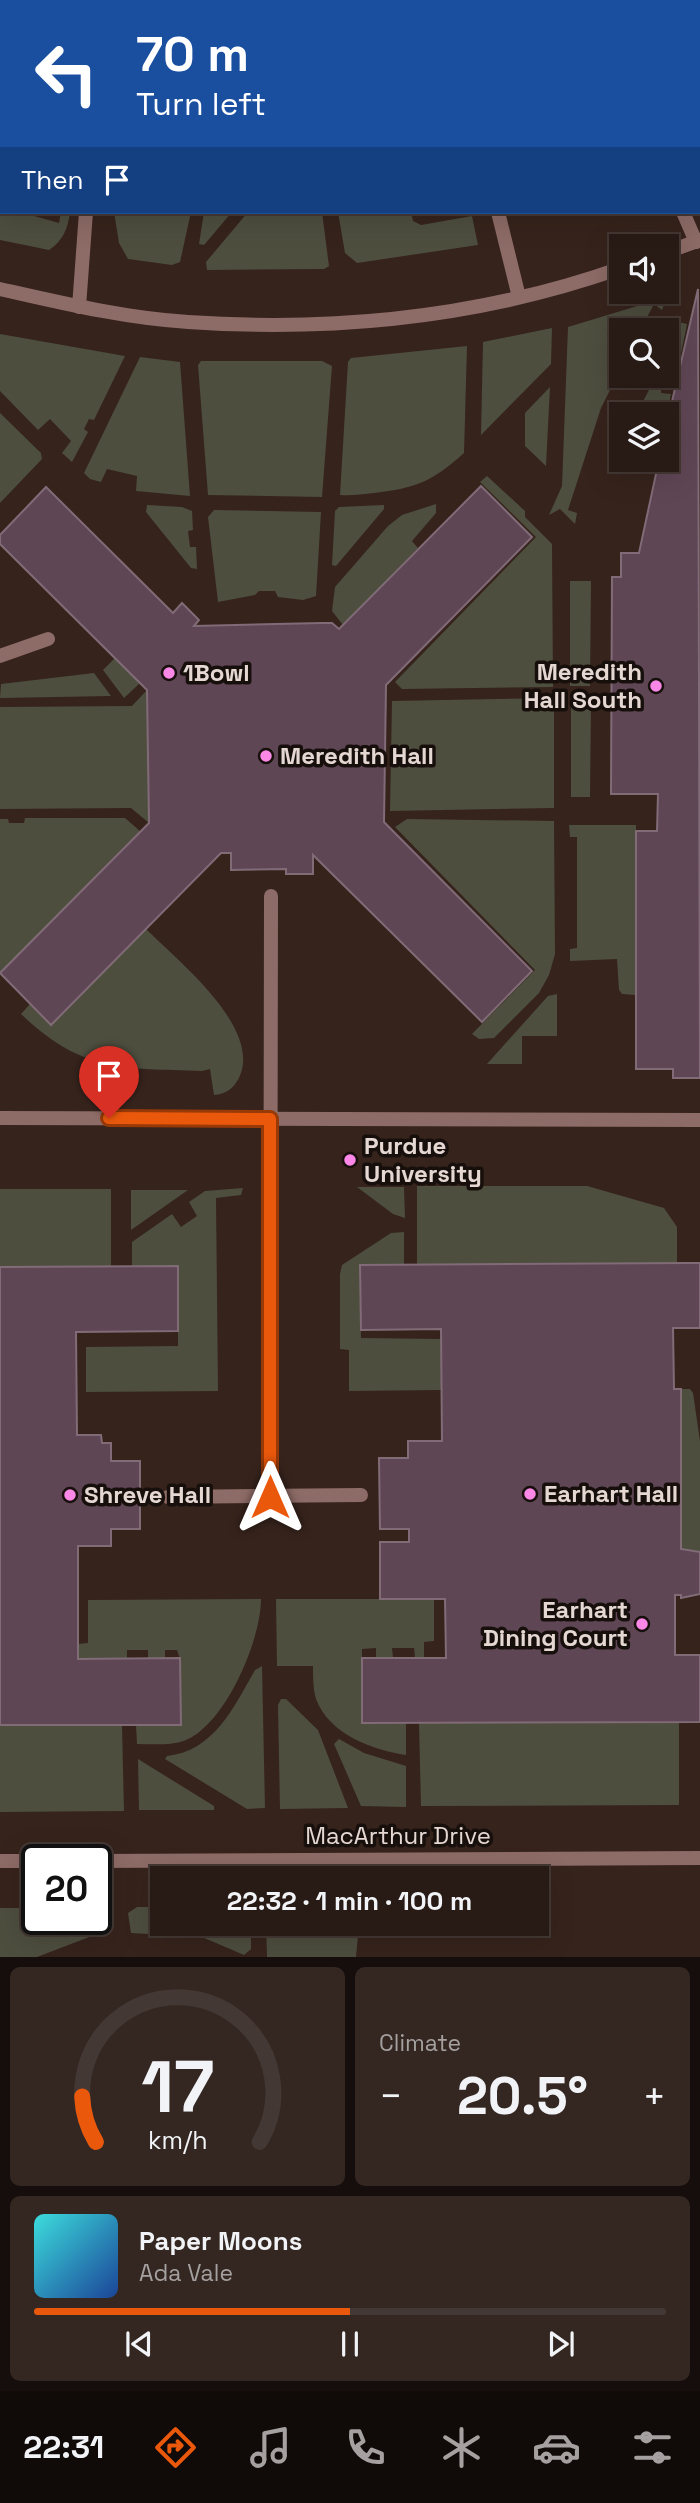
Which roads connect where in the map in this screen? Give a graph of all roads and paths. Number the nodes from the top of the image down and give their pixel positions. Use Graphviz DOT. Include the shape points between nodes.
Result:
graph roads {
  1 [pos="86,214"];
  2 [pos="498,214"];
  3 [pos="684,214"];
  4 [pos="698,241"];
  5 [pos="679,248"];
  6 [pos="609,271"];
  7 [pos="0,289"];
  8 [pos="519,297"];
  9 [pos="79,307"];
  10 [pos="48,639"];
  11 [pos="0,656"];
  12 [pos="271,896"];
  13 [pos="0,1118"];
  14 [pos="270,1119"];
  15 [pos="700,1120"];
  16 [pos="361,1495"];
  17 [pos="168,1497"];
  18 [pos="270,1497"];
  19 [pos="700,1858"];
  20 [pos="0,1861"];
  21 [pos="21,1861"];
  22 [pos="112,1861"];
  1 -- 9 [label="street"];
  2 -- 8 [label="street"];
  3 -- 4 [label="street"];
  4 -- 5 [label="street"];
  6 -- 8 [label="street"];
  7 -- 9 [label="street"];
  8 -- 9 [label="street" via="454,313 340,324 186,322"];
  10 -- 11 [label="street"];
  12 -- 14 [label="street"];
  13 -- 14 [label="street"];
  14 -- 15 [label="street"];
  14 -- 18 [label="street"];
  16 -- 18 [label="street"];
  17 -- 18 [label="street"];
  19 -- 22 [label="street, MacArthur Drive"];
  20 -- 21 [label="street"];
}
